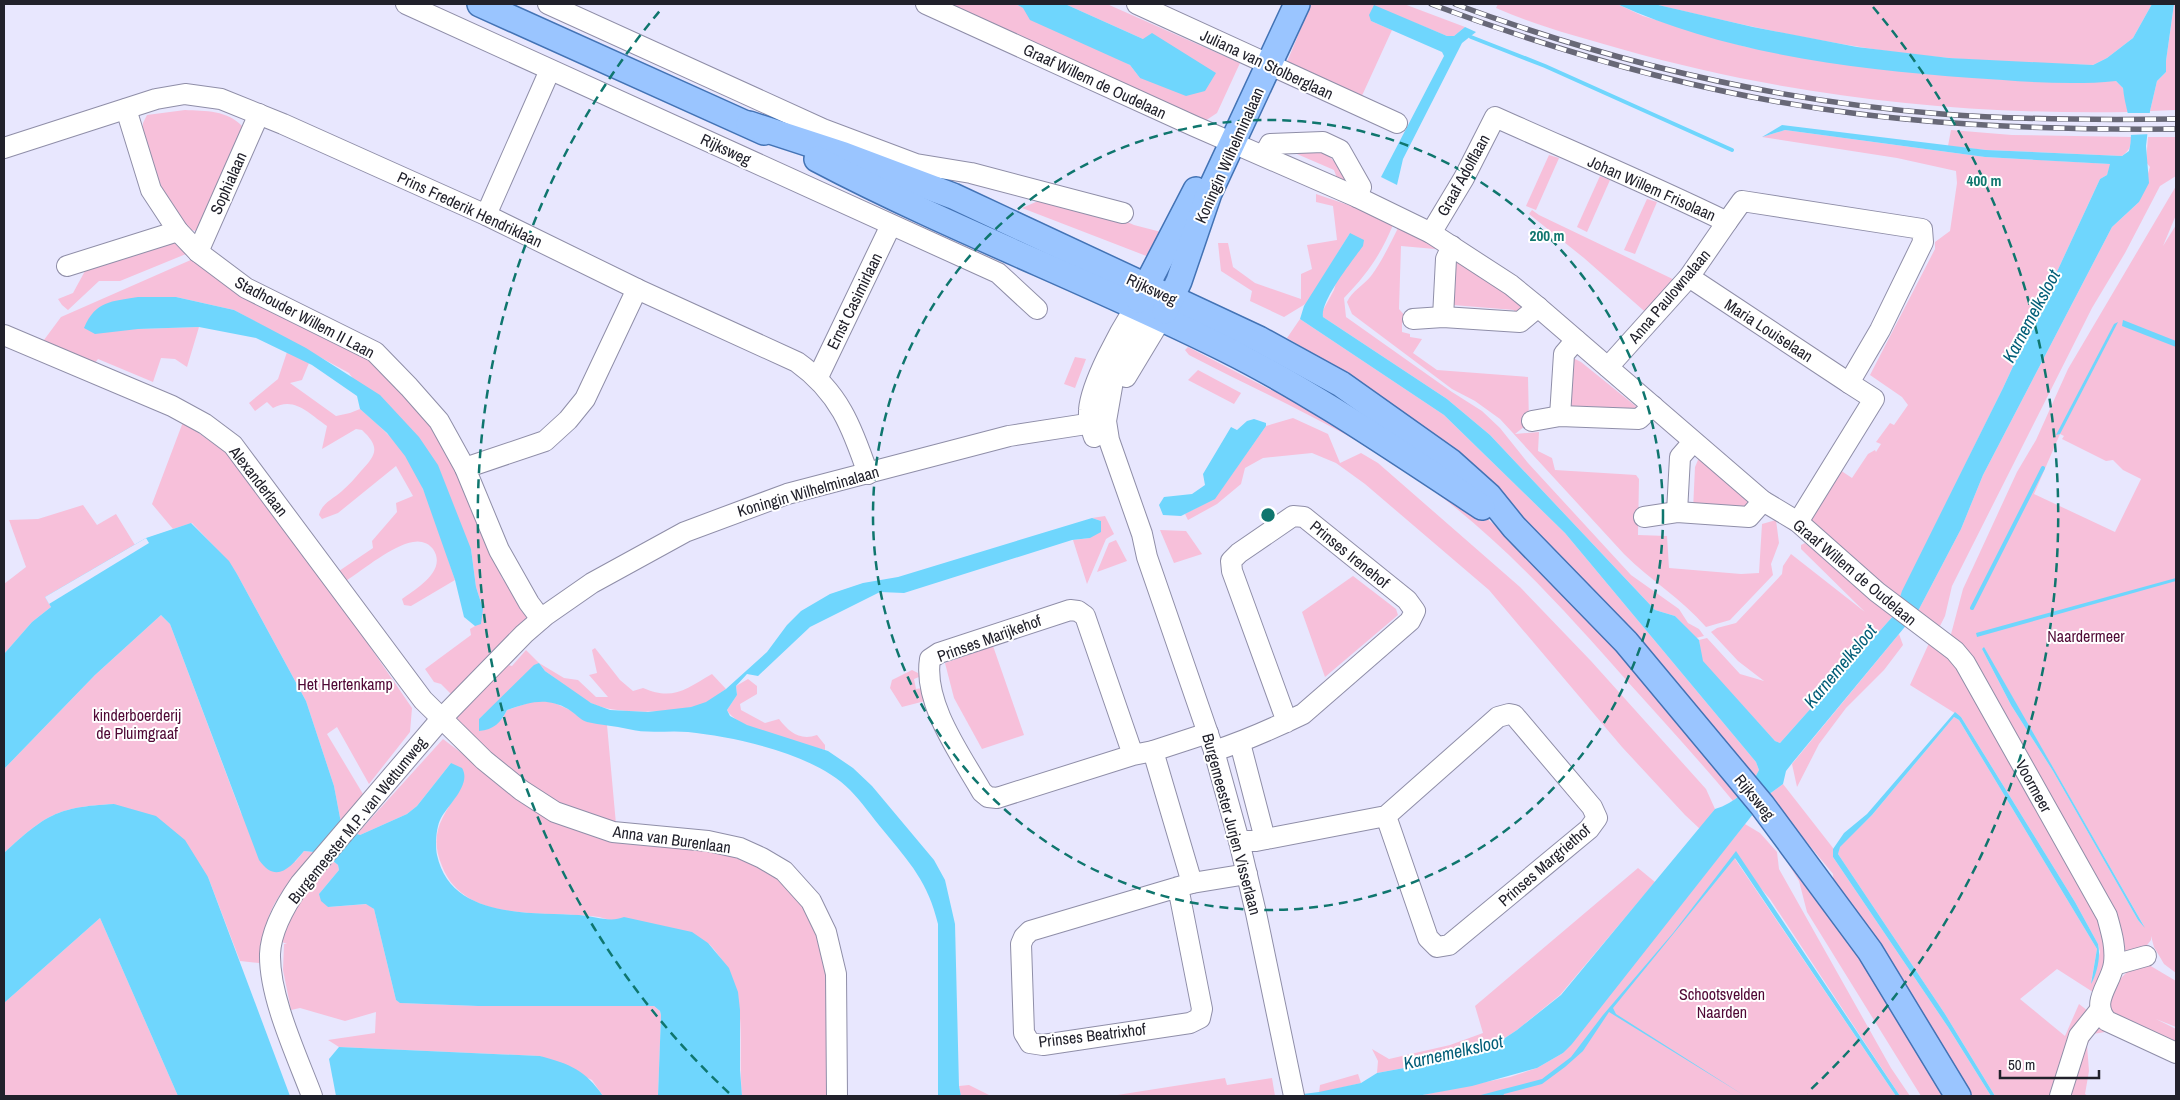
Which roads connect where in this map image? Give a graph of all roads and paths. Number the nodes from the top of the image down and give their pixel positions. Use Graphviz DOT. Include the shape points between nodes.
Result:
graph roads {
  1 [pos="406,4"];
  2 [pos="480,4"];
  3 [pos="548,4"];
  4 [pos="926,4"];
  5 [pos="1138,4"];
  6 [pos="1287,4"];
  7 [pos="1297,4"];
  8 [pos="577,9"];
  9 [pos="1265,62"];
  10 [pos="550,70"];
  11 [pos="126,109"];
  12 [pos="259,114"];
  13 [pos="1495,118"];
  14 [pos="1397,123"];
  15 [pos="1227,140"];
  16 [pos="4,148"];
  17 [pos="1264,155"];
  18 [pos="1357,197"];
  19 [pos="1123,213"];
  20 [pos="486,215"];
  21 [pos="1727,222"];
  22 [pos="891,225"];
  23 [pos="178,231"];
  24 [pos="1431,232"];
  25 [pos="1452,246"];
  26 [pos="198,252"];
  27 [pos="67,266"];
  28 [pos="1689,277"];
  29 [pos="637,289"];
  30 [pos="1152,304"];
  31 [pos="1538,307"];
  32 [pos="1036,309"];
  33 [pos="1443,317"];
  34 [pos="1413,319"];
  35 [pos="4,335"];
  36 [pos="1576,340"];
  37 [pos="1608,368"];
  38 [pos="818,377"];
  39 [pos="1849,382"];
  40 [pos="1653,406"];
  41 [pos="1560,416"];
  42 [pos="1101,419"];
  43 [pos="1532,421"];
  44 [pos="1693,442"];
  45 [pos="465,468"];
  46 [pos="868,474"];
  47 [pos="1763,501"];
  48 [pos="1677,512"];
  49 [pos="1644,517"];
  50 [pos="1798,522"];
  51 [pos="541,619"];
  52 [pos="1917,624"];
  53 [pos="441,719"];
  54 [pos="1287,722"];
  55 [pos="1211,742"];
  56 [pos="1240,743"];
  57 [pos="1143,753"];
  58 [pos="1386,816"];
  59 [pos="1265,839"];
  60 [pos="1239,841"];
  61 [pos="1247,874"];
  62 [pos="1185,885"];
  63 [pos="2146,956"];
  64 [pos="2114,965"];
  65 [pos="2100,1010"];
  66 [pos="2176,1053"];
  67 [pos="1292,1088"];
  68 [pos="312,1096"];
  69 [pos="836,1096"];
  70 [pos="1958,1096"];
  71 [pos="2060,1096"];
  1 -- 10 [label="street, Rijksweg"];
  2 -- 30 [label="main road, Rijksweg" via="749,124 953,196"];
  3 -- 8 [label="street"];
  4 -- 15 [label="street, Graaf Willem de Oudelaan"];
  5 -- 9 [label="street, Juliana van Stolberglaan"];
  6 -- 9 [label="main road, Koningin Wilhelminalaan"];
  7 -- 9 [label="main road, Koningin Wilhelminalaan"];
  8 -- 19 [label="street" via="824,129 916,164 971,173"];
  9 -- 14 [label="street, Juliana van Stolberglaan"];
  9 -- 15 [label="main road, Koningin Wilhelminalaan"];
  10 -- 20 [label="street"];
  10 -- 22 [label="street, Rijksweg"];
  11 -- 12 [label="street, Prins Frederik Hendriklaan" via="185,94 221,99"];
  11 -- 16 [label="street, Prins Frederik Hendriklaan"];
  11 -- 23 [label="street, Stadhouder Willem II Laan" via="151,190"];
  12 -- 20 [label="street, Prins Frederik Hendriklaan"];
  12 -- 26 [label="street, Sophialaan"];
  13 -- 21 [label="street, Johan Willem Frisolaan" via="1651,185"];
  13 -- 24 [label="street, Graaf Adolflaan"];
  15 -- 17 [label="street, Graaf Willem de Oudelaan"];
  15 -- 30 [label="main road, Koningin Wilhelminalaan"];
  17 -- 18 [label="street, Graaf Willem de Oudelaan"];
  17 -- 18 [label="street" via="1270,144 1323,142 1340,150 1362,187"];
  18 -- 24 [label="street, Graaf Willem de Oudelaan"];
  20 -- 29 [label="street, Prins Frederik Hendriklaan"];
  21 -- 28 [label="street, Anna Paulownalaan"];
  21 -- 39 [label="street, Johan Willem Frisolaan" via="1742,201 1922,230 1923,242 1880,330"];
  22 -- 32 [label="street, Rijksweg" via="998,274"];
  22 -- 38 [label="street, Ernst Casimirlaan"];
  23 -- 26 [label="street, Stadhouder Willem II Laan"];
  23 -- 27 [label="street"];
  24 -- 25 [label="street, Graaf Willem de Oudelaan"];
  25 -- 31 [label="street, Graaf Willem de Oudelaan"];
  25 -- 33 [label="street" via="1446,260"];
  26 -- 45 [label="street, Stadhouder Willem II Laan" via="246,288 375,352 439,421"];
  28 -- 37 [label="street, Anna Paulownalaan"];
  28 -- 39 [label="street, Maria Louiselaan"];
  29 -- 38 [label="street, Prins Frederik Hendriklaan" via="797,362"];
  29 -- 45 [label="street" via="586,399 568,420 545,441"];
  30 -- 42 [label="street, Koningin Wilhelminalaan"];
  30 -- 42 [label="street, Koningin Wilhelminalaan" via="1122,328 1093,392 1089,408"];
  30 -- 70 [label="main road, Rijksweg" via="1305,363 1376,407 1451,462 1489,496 1626,642 1762,805 1870,951"];
  31 -- 33 [label="street" via="1520,322"];
  31 -- 36 [label="street, Graaf Willem de Oudelaan"];
  33 -- 34 [label="street"];
  35 -- 53 [label="street, Alexanderlaan" via="172,406 205,424 233,445 422,700"];
  36 -- 37 [label="street, Graaf Willem de Oudelaan"];
  36 -- 41 [label="street" via="1564,354"];
  37 -- 40 [label="street, Graaf Willem de Oudelaan"];
  38 -- 46 [label="street, Prins Frederik Hendriklaan" via="844,412"];
  39 -- 50 [label="street, Maria Louiselaan" via="1874,399"];
  40 -- 41 [label="street" via="1639,419"];
  40 -- 44 [label="street, Graaf Willem de Oudelaan"];
  41 -- 43 [label="street"];
  42 -- 46 [label="street, Koningin Wilhelminalaan" via="1009,436"];
  42 -- 55 [label="street, Burgemeester Jurjen Visserlaan"];
  44 -- 47 [label="street, Graaf Willem de Oudelaan"];
  44 -- 48 [label="street" via="1680,457"];
  45 -- 51 [label="street, Stadhouder Willem II Laan" via="499,550"];
  46 -- 51 [label="street, Koningin Wilhelminalaan" via="788,494 685,532 592,583"];
  47 -- 48 [label="street" via="1749,517"];
  47 -- 50 [label="street, Graaf Willem de Oudelaan"];
  48 -- 49 [label="street"];
  50 -- 52 [label="street, Graaf Willem de Oudelaan"];
  51 -- 53 [label="street, Koningin Wilhelminalaan"];
  52 -- 64 [label="street, Voormeer" via="1955,651 1965,663 2107,916 2114,944"];
  53 -- 68 [label="street, Burgemeester M.P. van Wettumweg" via="289,900 278,922 270,953 277,999"];
  53 -- 69 [label="street, Anna van Burenlaan" via="484,760 555,812 613,832 708,840 740,848 784,872 811,901 826,932 836,974"];
  54 -- 54 [label="street, Prinses Irenehof" via="1303,714 1410,621 1415,611 1407,600 1304,516 1298,515 1231,561"];
  54 -- 56 [label="street, Prinses Irenehof"];
  55 -- 56 [label="street, Prinses Irenehof"];
  55 -- 57 [label="street, Prinses Marijkehof"];
  55 -- 60 [label="street, Burgemeester Jurjen Visserlaan"];
  56 -- 59 [label="street, Burgemeester Jurjen Visserlaan"];
  57 -- 57 [label="street, Prinses Marijkehof" via="997,798 988,797 982,792 939,717 928,669 930,660 939,653 1070,610 1078,611 1085,616"];
  57 -- 62 [label="street, Prinses Beatrixhof" via="1170,812"];
  58 -- 58 [label="street, Prinses Margriethof" via="1498,717 1509,714 1514,715 1592,807 1597,818 1589,829 1449,945 1437,947 1428,938"];
  58 -- 59 [label="street"];
  59 -- 60 [label="street"];
  60 -- 61 [label="street, Burgemeester Jurjen Visserlaan"];
  61 -- 62 [label="street, Prinses Beatrixhof"];
  61 -- 67 [label="street, Burgemeester Jurjen Visserlaan"];
  62 -- 62 [label="street, Prinses Beatrixhof" via="1030,932 1024,937 1021,944 1024,1033 1030,1043 1071,1040 1200,1018 1202,1009"];
  63 -- 64 [label="street"];
  64 -- 65 [label="street" via="2100,999"];
  65 -- 66 [label="street" via="2107,1022"];
  65 -- 71 [label="street" via="2079,1036"];
}
